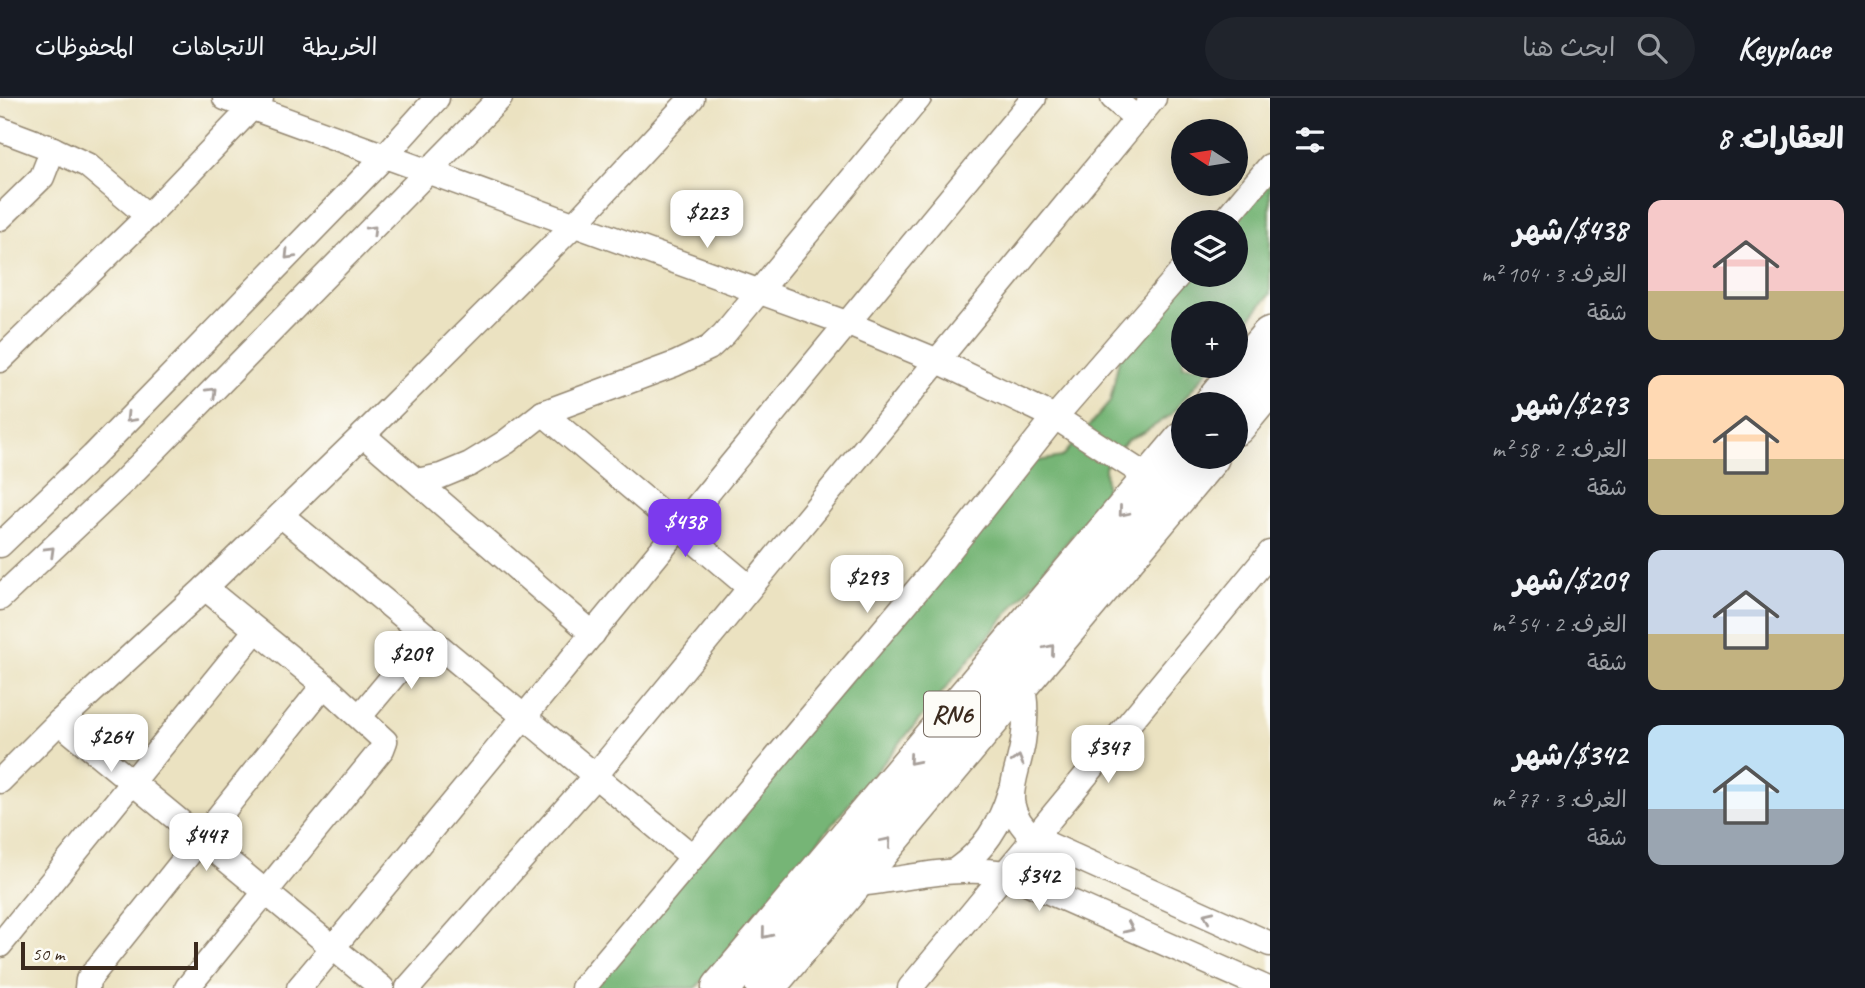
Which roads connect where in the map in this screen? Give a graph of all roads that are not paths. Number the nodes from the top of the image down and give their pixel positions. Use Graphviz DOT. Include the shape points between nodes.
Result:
graph roads {
  1 [pos="225,98"];
  2 [pos="436,98"];
  3 [pos="500,98"];
  4 [pos="692,98"];
  5 [pos="919,98"];
  6 [pos="1034,98"];
  7 [pos="1113,98"];
  8 [pos="1154,98"];
  9 [pos="256,103"];
  10 [pos="1137,119"];
  11 [pos="0,129"];
  12 [pos="53,149"];
  13 [pos="384,157"];
  14 [pos="1270,166"];
  15 [pos="429,172"];
  16 [pos="1233,210"];
  17 [pos="148,216"];
  18 [pos="0,218"];
  19 [pos="573,226"];
  20 [pos="1171,284"];
  21 [pos="757,292"];
  22 [pos="846,323"];
  23 [pos="1270,336"];
  24 [pos="0,360"];
  25 [pos="939,361"];
  26 [pos="1270,385"];
  27 [pos="1223,392"];
  28 [pos="1248,412"];
  29 [pos="543,413"];
  30 [pos="1055,417"];
  31 [pos="363,435"];
  32 [pos="1171,455"];
  33 [pos="1200,469"];
  34 [pos="1151,479"];
  35 [pos="417,481"];
  36 [pos="281,515"];
  37 [pos="680,529"];
  38 [pos="0,544"];
  39 [pos="1270,553"];
  40 [pos="749,587"];
  41 [pos="205,588"];
  42 [pos="0,598"];
  43 [pos="256,630"];
  44 [pos="593,634"];
  45 [pos="427,636"];
  46 [pos="1010,646"];
  47 [pos="1022,682"];
  48 [pos="324,685"];
  49 [pos="360,716"];
  50 [pos="524,717"];
  51 [pos="59,723"];
  52 [pos="595,776"];
  53 [pos="0,781"];
  54 [pos="133,784"];
  55 [pos="1010,792"];
  56 [pos="1034,838"];
  57 [pos="200,839"];
  58 [pos="693,857"];
  59 [pos="956,870"];
  60 [pos="1006,873"];
  61 [pos="851,885"];
  62 [pos="804,887"];
  63 [pos="264,891"];
  64 [pos="1270,944"];
  65 [pos="0,945"];
  66 [pos="333,948"];
  67 [pos="87,988"];
  68 [pos="187,988"];
  69 [pos="299,988"];
  70 [pos="382,988"];
  71 [pos="408,988"];
  72 [pos="583,988"];
  73 [pos="721,988"];
  74 [pos="765,988"];
  75 [pos="910,988"];
  76 [pos="1266,988"];
  1 -- 9 [label="street"];
  2 -- 13 [label="street"];
  3 -- 15 [label="street"];
  4 -- 19 [label="street"];
  5 -- 21 [label="street"];
  6 -- 22 [label="street"];
  7 -- 10 [label="street"];
  8 -- 10 [label="street"];
  9 -- 13 [label="street"];
  9 -- 17 [label="street"];
  10 -- 25 [label="street"];
  11 -- 12 [label="street"];
  12 -- 17 [label="street" via="87,165"];
  12 -- 18 [label="street" via="42,177"];
  13 -- 15 [label="street"];
  13 -- 38 [label="street, one-way" via="93,456"];
  14 -- 16 [label="street"];
  15 -- 19 [label="street"];
  42 -- 15 [label="street, one-way" via="123,482"];
  17 -- 24 [label="street"];
  19 -- 21 [label="street"];
  19 -- 31 [label="street"];
  20 -- 30 [label="street"];
  21 -- 22 [label="street"];
  21 -- 29 [label="street" via="709,348"];
  22 -- 25 [label="street"];
  22 -- 37 [label="street"];
  23 -- 27 [label="highway"];
  25 -- 30 [label="street"];
  25 -- 40 [label="street"];
  26 -- 28 [label="highway"];
  29 -- 35 [label="street" via="470,464"];
  29 -- 37 [label="street"];
  30 -- 34 [label="street"];
  30 -- 58 [label="street" via="934,570"];
  31 -- 35 [label="street"];
  31 -- 36 [label="street"];
  32 -- 34 [label="highway, RN6"];
  47 -- 33 [label="highway, RN6, one-way"];
  34 -- 46 [label="highway, RN6, one-way"];
  35 -- 44 [label="street"];
  36 -- 41 [label="street"];
  36 -- 45 [label="street"];
  37 -- 40 [label="street"];
  37 -- 44 [label="street"];
  39 -- 56 [label="street"];
  40 -- 52 [label="street"];
  41 -- 43 [label="street"];
  41 -- 51 [label="street"];
  43 -- 48 [label="street"];
  43 -- 54 [label="street"];
  44 -- 50 [label="street"];
  45 -- 49 [label="street"];
  45 -- 50 [label="street"];
  46 -- 47 [label="street"];
  46 -- 62 [label="highway, RN6, one-way"];
  55 -- 47 [label="street, one-way" via="1023,744"];
  61 -- 47 [label="highway, RN6, one-way"];
  48 -- 49 [label="street"];
  48 -- 57 [label="street"];
  49 -- 63 [label="street" via="384,738 382,749"];
  50 -- 52 [label="street"];
  50 -- 66 [label="street"];
  51 -- 53 [label="street"];
  51 -- 54 [label="street"];
  52 -- 58 [label="street"];
  52 -- 71 [label="street"];
  54 -- 57 [label="street"];
  54 -- 65 [label="street"];
  55 -- 56 [label="street" via="1021,826"];
  55 -- 59 [label="street" via="988,841"];
  56 -- 60 [label="street"];
  64 -- 56 [label="street, one-way"];
  57 -- 63 [label="street"];
  57 -- 67 [label="street" via="88,980"];
  58 -- 72 [label="street"];
  59 -- 60 [label="street"];
  59 -- 61 [label="street"];
  60 -- 75 [label="street"];
  60 -- 76 [label="street, one-way"];
  61 -- 62 [label="street"];
  61 -- 74 [label="highway, RN6"];
  62 -- 73 [label="highway, RN6, one-way"];
  63 -- 66 [label="street"];
  63 -- 68 [label="street"];
  66 -- 69 [label="street"];
  66 -- 70 [label="street"];
}
